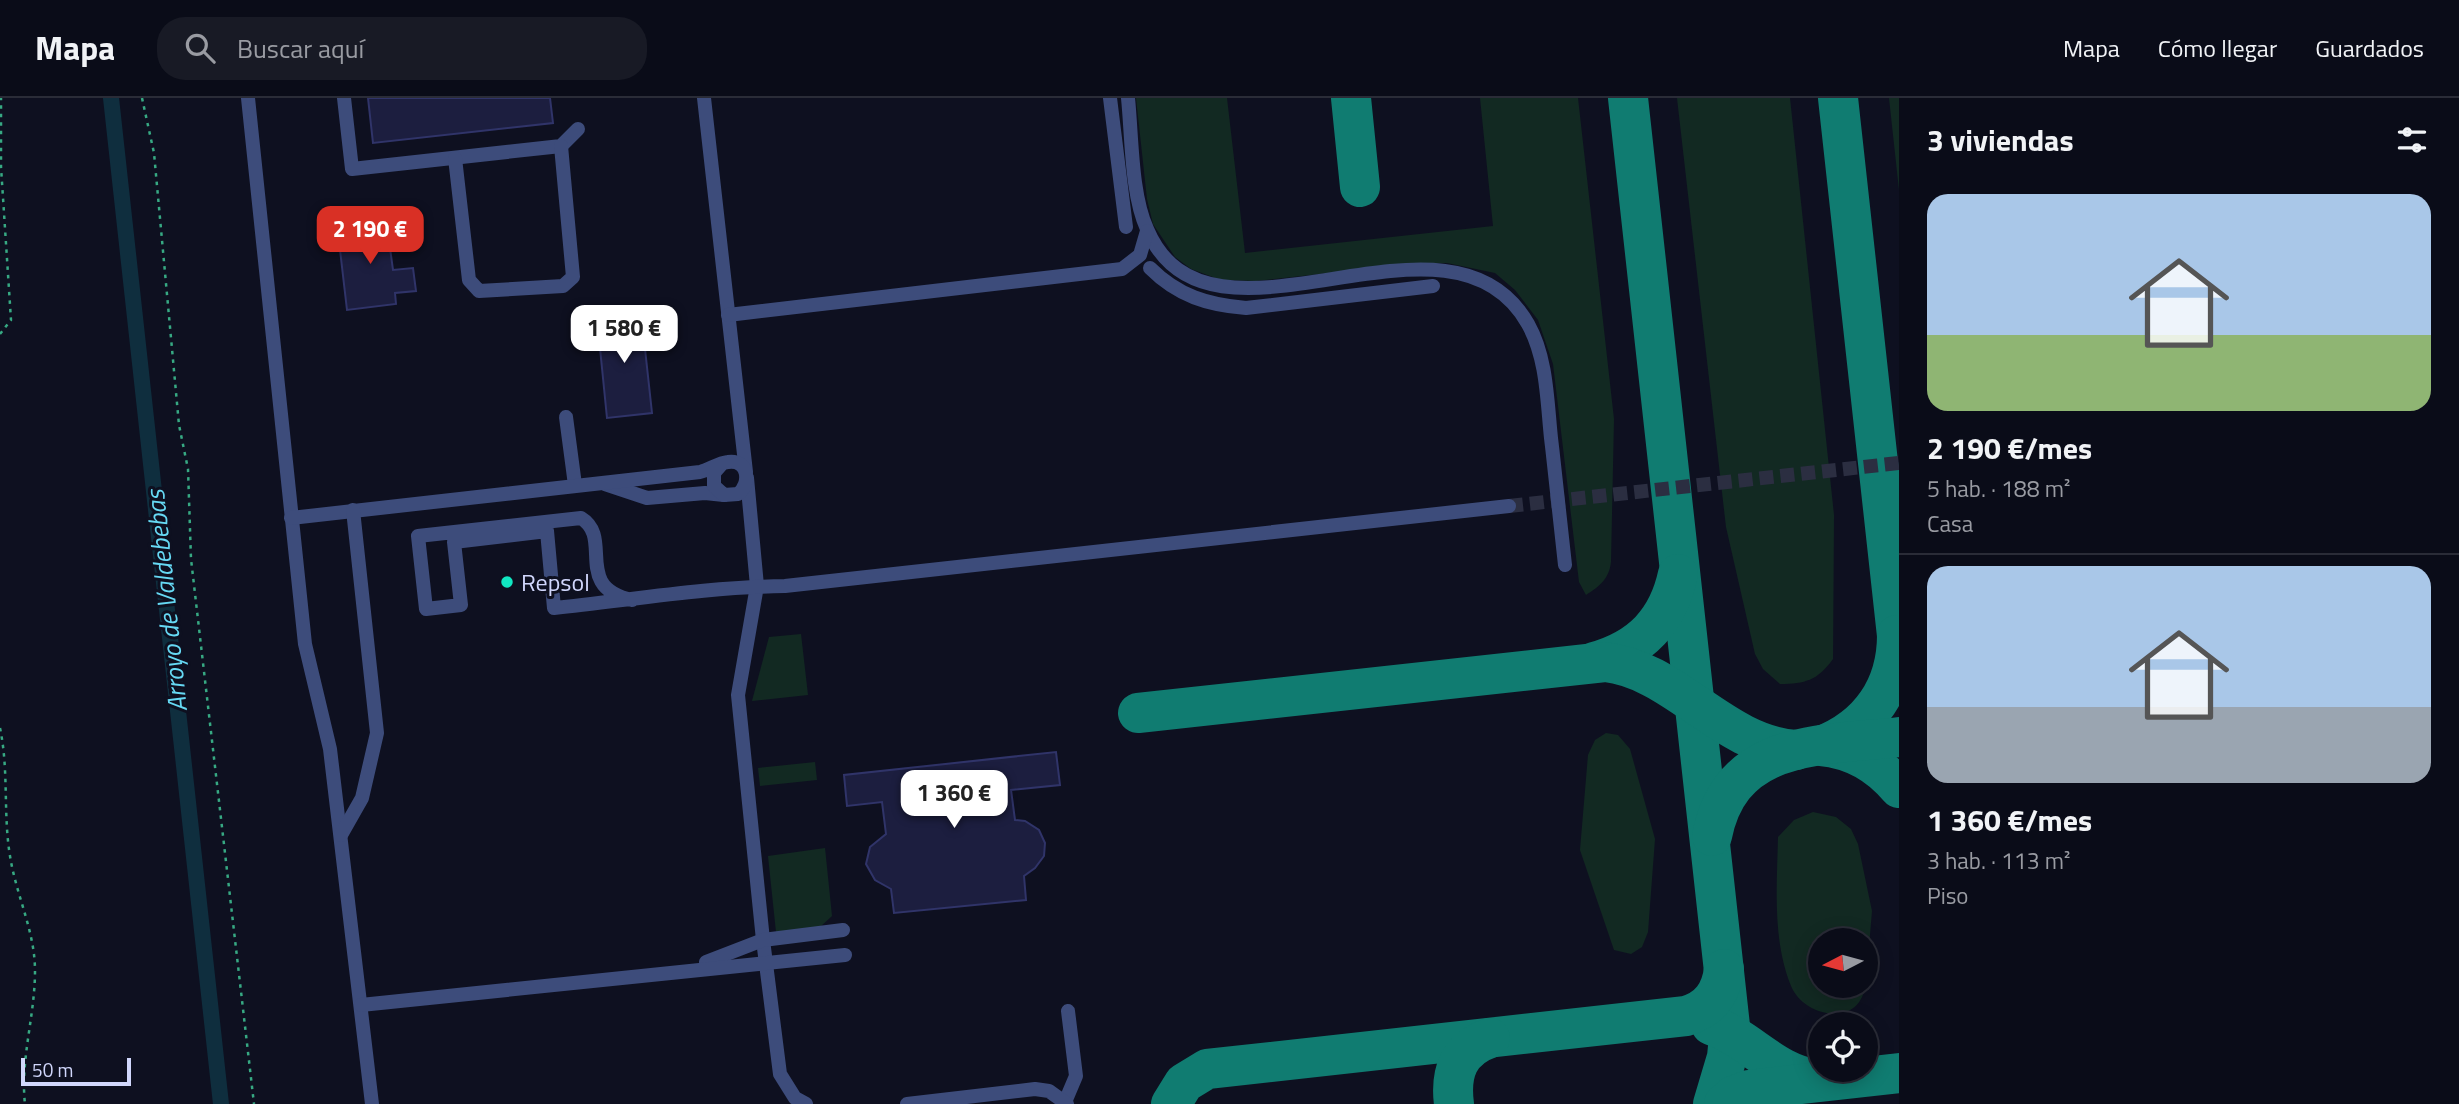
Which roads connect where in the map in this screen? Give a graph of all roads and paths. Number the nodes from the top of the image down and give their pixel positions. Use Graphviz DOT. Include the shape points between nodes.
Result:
graph roads {
  1 [pos="1,98"];
  2 [pos="142,98"];
  3 [pos="248,98"];
  4 [pos="344,98"];
  5 [pos="704,98"];
  6 [pos="1110,98"];
  7 [pos="1128,98"];
  8 [pos="578,129"];
  9 [pos="561,146"];
  10 [pos="455,158"];
  11 [pos="1126,227"];
  12 [pos="1147,231"];
  13 [pos="1150,268"];
  14 [pos="1406,271"];
  15 [pos="1433,286"];
  16 [pos="1408,289"];
  17 [pos="728,315"];
  18 [pos="0,334"];
  19 [pos="566,417"];
  20 [pos="740,432"];
  21 [pos="724,463"];
  22 [pos="747,476"];
  23 [pos="597,482"];
  24 [pos="575,485"];
  25 [pos="726,496"];
  26 [pos="1508,506"];
  27 [pos="353,510"];
  28 [pos="291,518"];
  29 [pos="751,531"];
  30 [pos="1565,565"];
  31 [pos="757,586"];
  32 [pos="632,600"];
  33 [pos="0,728"];
  34 [pos="341,835"];
  35 [pos="843,930"];
  36 [pos="763,940"];
  37 [pos="845,955"];
  38 [pos="766,962"];
  39 [pos="688,969"];
  40 [pos="361,1005"];
  41 [pos="1068,1011"];
  42 [pos="1066,1103"];
  43 [pos="24,1104"];
  44 [pos="254,1104"];
  45 [pos="372,1104"];
  46 [pos="806,1104"];
  47 [pos="907,1104"];
  1 -- 18 [label="path" via="11,320"];
  2 -- 44 [label="path" via="155,153 179,425 188,469 191,559"];
  3 -- 28 [label="lane"];
  4 -- 10 [label="lane" via="352,169"];
  5 -- 17 [label="lane"];
  6 -- 11 [label="lane"];
  7 -- 12 [label="lane"];
  8 -- 9 [label="lane"];
  9 -- 10 [label="lane"];
  9 -- 10 [label="lane" via="573,277 563,286 480,291 469,280"];
  12 -- 14 [label="lane" via="1185,274 1226,288"];
  12 -- 17 [label="lane" via="1140,255 1122,269"];
  13 -- 16 [label="lane" via="1190,298 1226,307"];
  14 -- 16 [label="lane"];
  14 -- 30 [label="lane" via="1441,270 1479,280 1511,302 1527,323 1543,363"];
  15 -- 16 [label="lane"];
  17 -- 20 [label="lane"];
  19 -- 24 [label="lane"];
  20 -- 21 [label="lane" via="737,450"];
  20 -- 22 [label="lane"];
  21 -- 22 [label="lane" via="739,464"];
  21 -- 23 [label="lane" via="699,472"];
  21 -- 25 [label="lane" via="714,472 713,483"];
  22 -- 25 [label="lane" via="741,492"];
  22 -- 29 [label="lane"];
  23 -- 24 [label="lane"];
  23 -- 25 [label="lane" via="647,498 705,493"];
  24 -- 27 [label="lane"];
  25 -- 29 [label="lane" via="742,506"];
  26 -- 31 [label="lane"];
  27 -- 28 [label="lane"];
  27 -- 34 [label="lane" via="377,733 362,798"];
  28 -- 34 [label="lane" via="305,645 330,749"];
  29 -- 31 [label="lane"];
  31 -- 32 [label="lane"];
  31 -- 36 [label="lane" via="738,695"];
  32 -- 32 [label="lane" via="617,597 601,583 592,531 581,518 418,536 426,609 461,606 454,541 547,531 554,608"];
  33 -- 43 [label="path" via="10,856 35,967 34,1010 22,1083"];
  34 -- 40 [label="lane"];
  35 -- 36 [label="lane"];
  36 -- 38 [label="lane"];
  36 -- 39 [label="lane"];
  37 -- 38 [label="lane"];
  38 -- 39 [label="lane"];
  38 -- 46 [label="lane" via="780,1074 795,1098"];
  39 -- 40 [label="lane"];
  40 -- 45 [label="lane"];
  41 -- 42 [label="lane" via="1076,1076"];
  42 -- 47 [label="lane" via="1049,1091 1035,1089"];
}
